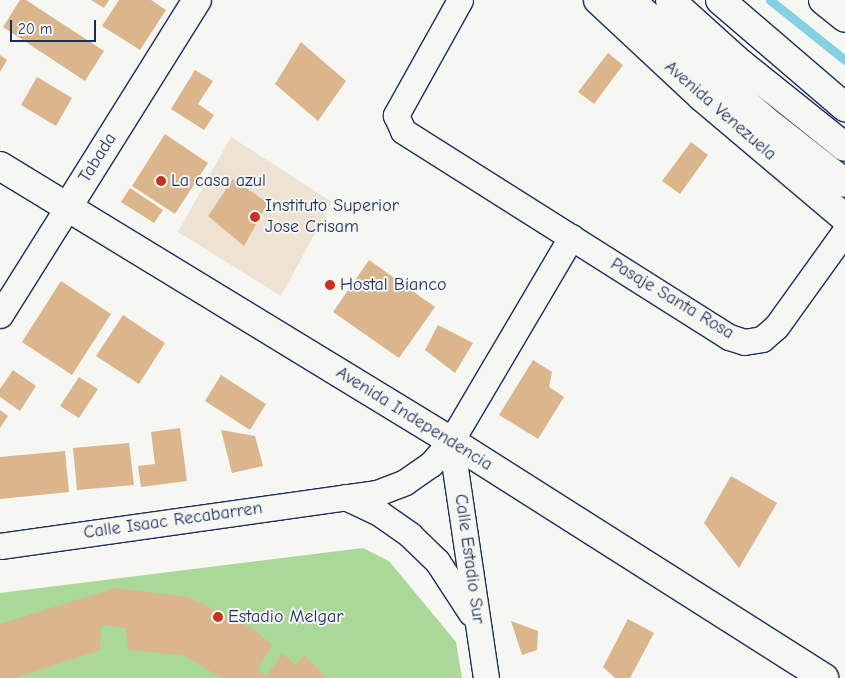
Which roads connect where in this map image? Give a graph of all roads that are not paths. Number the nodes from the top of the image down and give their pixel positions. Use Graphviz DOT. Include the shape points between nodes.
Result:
graph roads {
  1 [pos="197,0"];
  2 [pos="460,0"];
  3 [pos="598,0"];
  4 [pos="630,0"];
  5 [pos="670,0"];
  6 [pos="720,0"];
  7 [pos="823,0"];
  8 [pos="845,18"];
  9 [pos="845,106"];
  10 [pos="845,147"];
  11 [pos="0,166"];
  12 [pos="845,184"];
  13 [pos="67,208"];
  14 [pos="845,218"];
  15 [pos="845,230"];
  16 [pos="571,237"];
  17 [pos="0,315"];
  18 [pos="451,441"];
  19 [pos="346,497"];
  20 [pos="0,546"];
  21 [pos="478,626"];
  22 [pos="486,678"];
  23 [pos="824,678"];
  1 -- 13 [label="main road, Tabada"];
  2 -- 16 [label="street, Pasaje Santa Rosa" via="396,115 403,131"];
  3 -- 14 [label="main road, Avenida Venezuela" via="702,97"];
  4 -- 12 [label="main road" via="766,121"];
  5 -- 10 [label="main road" via="747,69"];
  6 -- 9 [label="main road"];
  7 -- 8 [label="main road"];
  11 -- 13 [label="main road, Avenida Independencia"];
  13 -- 17 [label="street, Tabada"];
  13 -- 18 [label="main road, Avenida Independencia"];
  15 -- 16 [label="street, Pasaje Santa Rosa" via="776,327 762,338 744,342 729,337"];
  16 -- 18 [label="street"];
  18 -- 19 [label="street, Calle Isaac Recabarren" via="431,464 405,482 377,493"];
  18 -- 21 [label="street, Calle Estadio Sur"];
  18 -- 23 [label="main road, Avenida Independencia"];
  19 -- 20 [label="street, Calle Isaac Recabarren"];
  19 -- 21 [label="street" via="379,513 437,561 459,590"];
  21 -- 22 [label="street, Calle Estadio Sur"];
}
